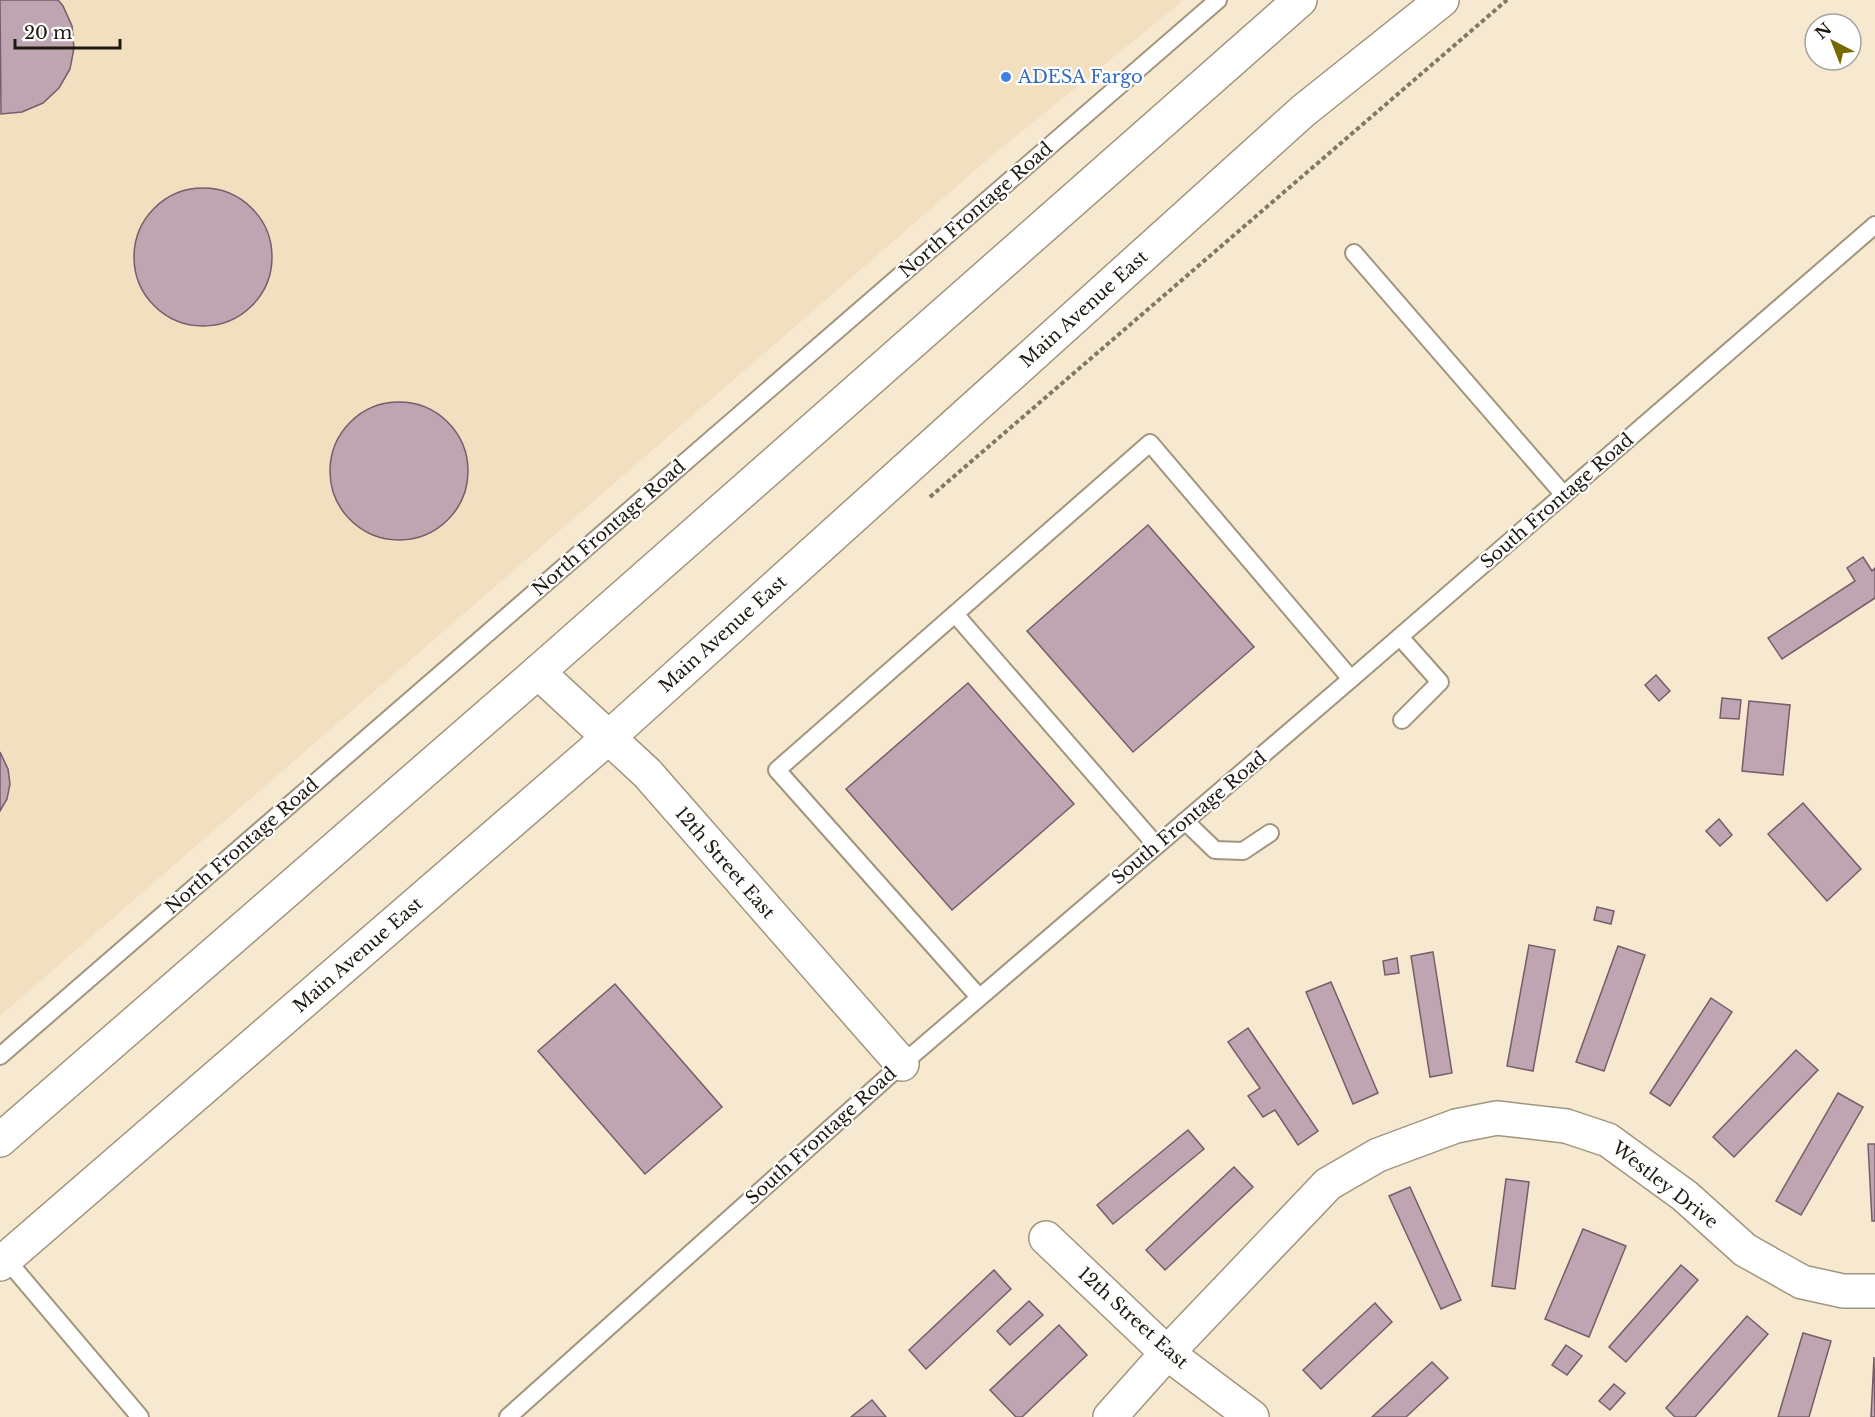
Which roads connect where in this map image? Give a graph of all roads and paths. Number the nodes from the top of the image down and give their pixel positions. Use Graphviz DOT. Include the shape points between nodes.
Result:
graph roads {
  1 [pos="1218,0"];
  2 [pos="1300,0"];
  3 [pos="1442,0"];
  4 [pos="1507,0"];
  5 [pos="1875,225"];
  6 [pos="1354,253"];
  7 [pos="1564,495"];
  8 [pos="930,498"];
  9 [pos="955,614"];
  10 [pos="1400,637"];
  11 [pos="538,672"];
  12 [pos="1351,679"];
  13 [pos="1402,720"];
  14 [pos="608,738"];
  15 [pos="1185,821"];
  16 [pos="1270,833"];
  17 [pos="1156,845"];
  18 [pos="979,997"];
  19 [pos="0,1056"];
  20 [pos="902,1064"];
  21 [pos="0,1140"];
  22 [pos="1046,1238"];
  23 [pos="3,1261"];
  24 [pos="1875,1292"];
  25 [pos="1167,1353"];
  26 [pos="140,1417"];
  27 [pos="508,1417"];
  28 [pos="1110,1417"];
  29 [pos="1252,1417"];
  1 -- 19 [label="lane, North Frontage Road"];
  2 -- 11 [label="main road"];
  3 -- 14 [label="main road, Main Avenue East" via="1303,111"];
  4 -- 8 [label="path"];
  5 -- 7 [label="lane, South Frontage Road"];
  6 -- 7 [label="lane"];
  7 -- 10 [label="lane, South Frontage Road"];
  9 -- 12 [label="lane" via="1150,443"];
  9 -- 17 [label="lane"];
  9 -- 18 [label="lane" via="777,770"];
  10 -- 12 [label="lane, South Frontage Road"];
  10 -- 13 [label="lane" via="1440,682"];
  11 -- 14 [label="main road, 12th Street East"];
  11 -- 21 [label="main road"];
  12 -- 15 [label="lane, South Frontage Road"];
  14 -- 20 [label="main road, 12th Street East" via="647,773"];
  14 -- 23 [label="main road, Main Avenue East"];
  15 -- 16 [label="lane" via="1215,850 1243,851"];
  15 -- 17 [label="lane, South Frontage Road"];
  17 -- 18 [label="lane, South Frontage Road"];
  18 -- 20 [label="lane, South Frontage Road"];
  20 -- 27 [label="lane, South Frontage Road"];
  22 -- 25 [label="main road, 12th Street East"];
  23 -- 26 [label="lane"];
  24 -- 25 [label="main road, Westley Drive" via="1843,1291 1802,1282 1744,1250 1685,1196 1608,1140 1566,1126 1497,1118 1455,1126 1378,1155 1328,1184"];
  25 -- 28 [label="main road, Westley Drive"];
  25 -- 29 [label="main road, 12th Street East"];
}
